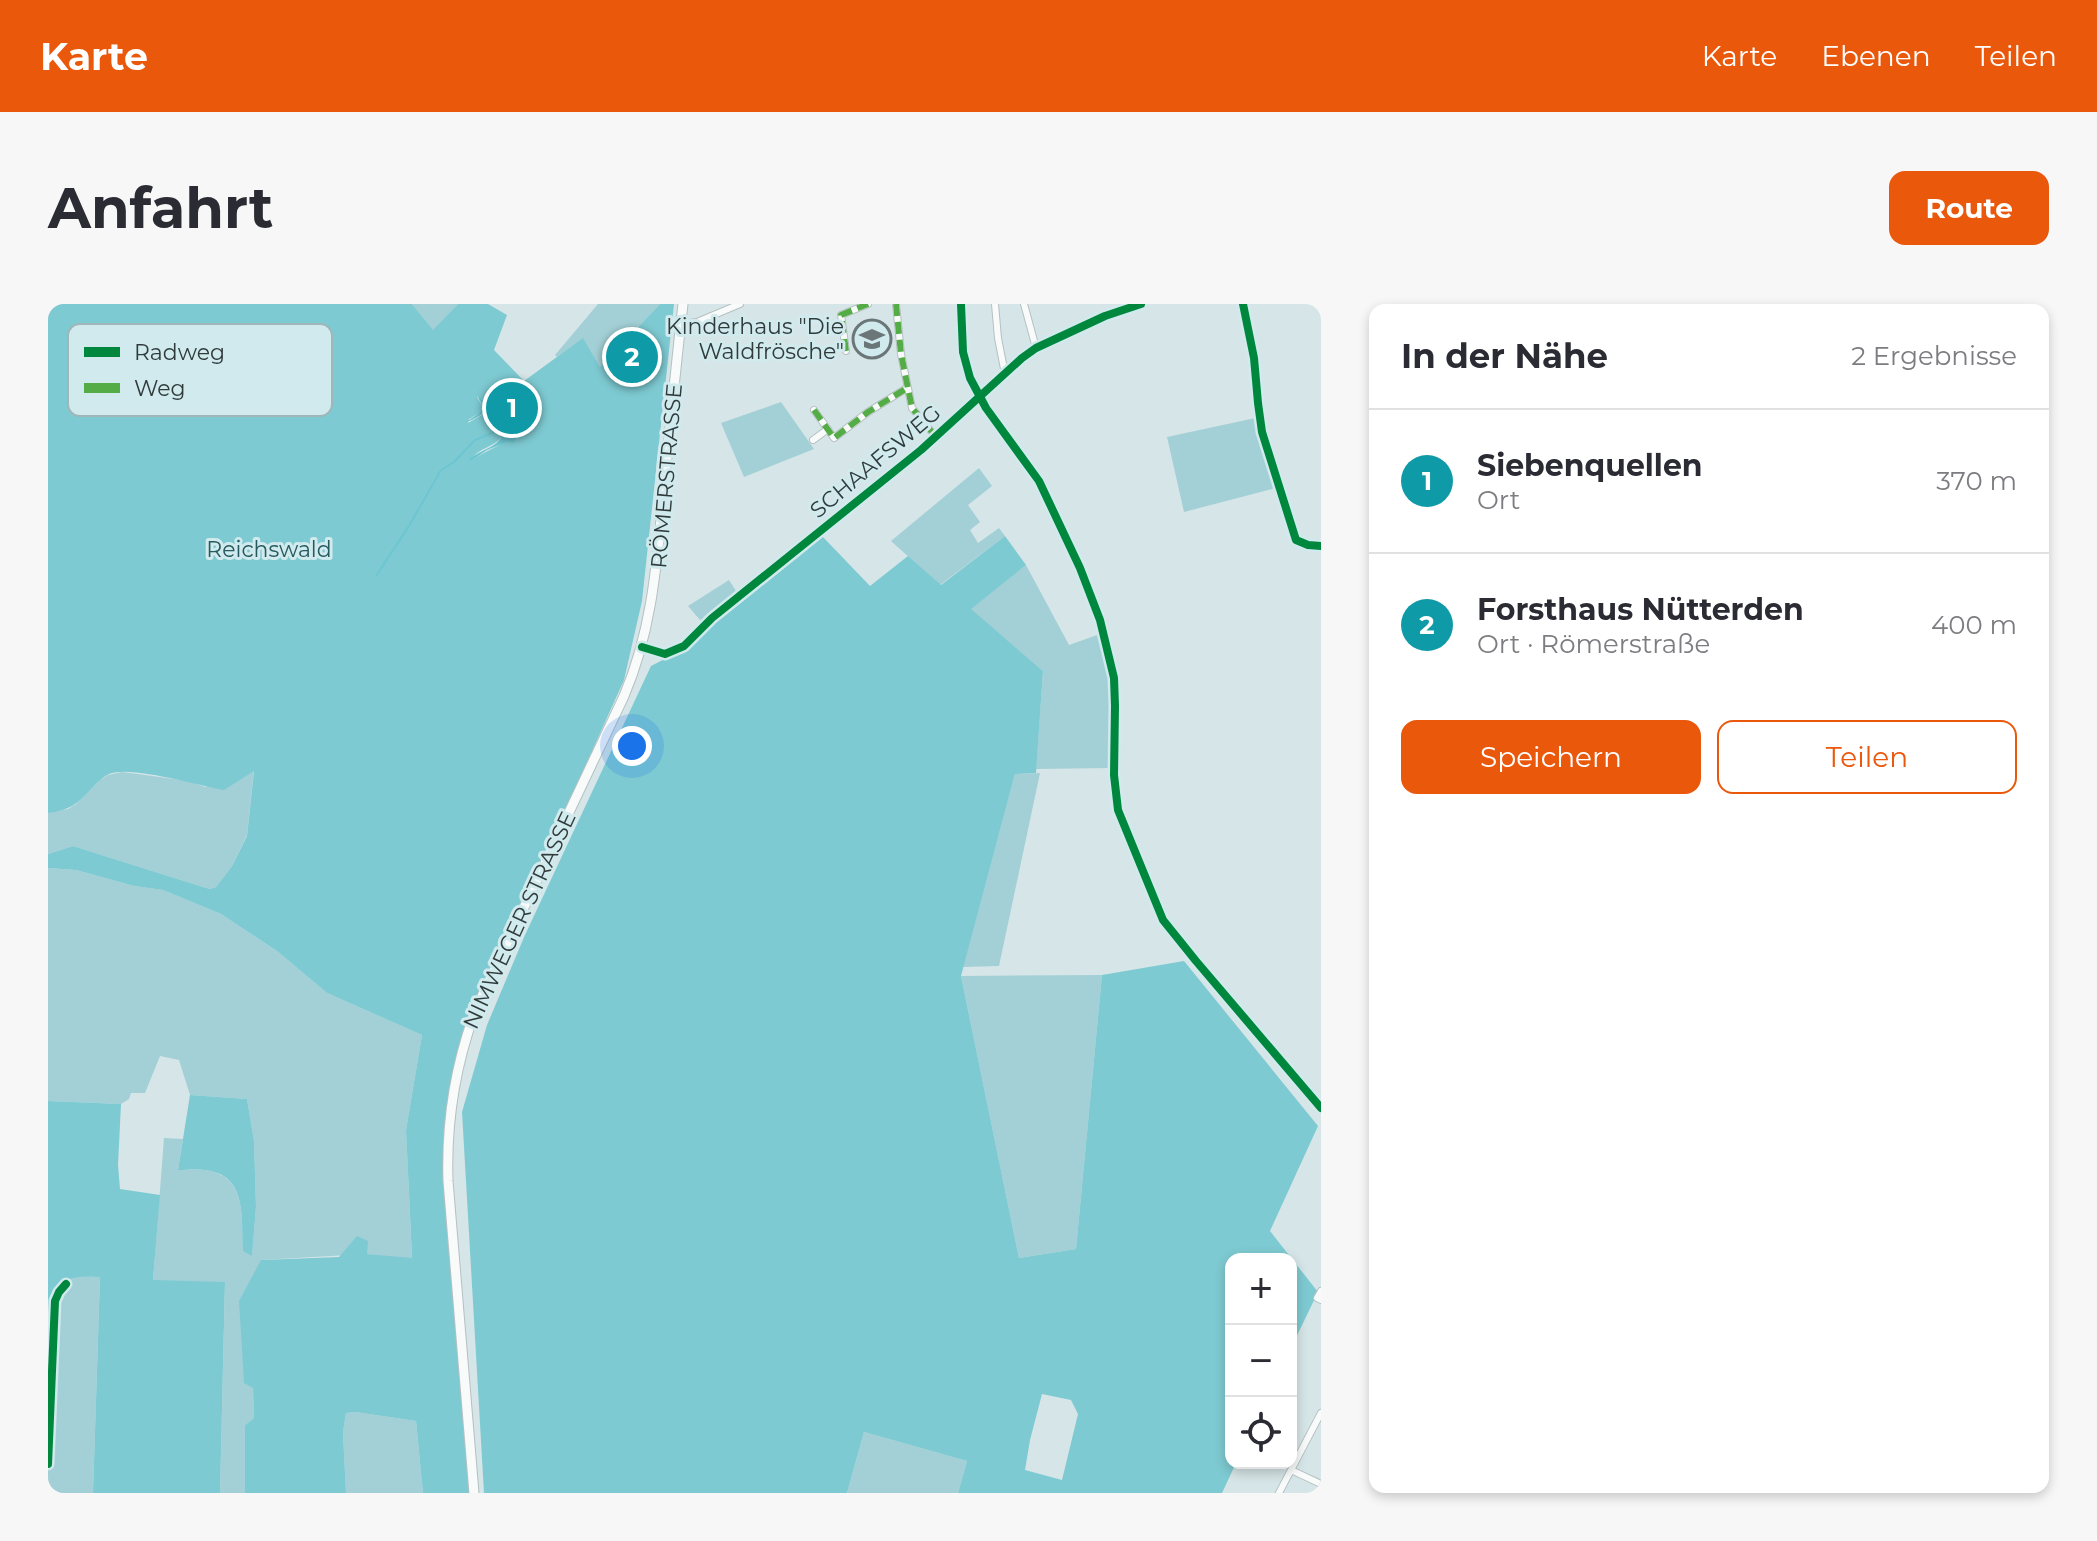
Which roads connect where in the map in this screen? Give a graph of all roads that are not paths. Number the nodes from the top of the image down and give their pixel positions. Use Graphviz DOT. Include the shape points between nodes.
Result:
graph roads {
  1 [pos="683,304"];
  2 [pos="740,304"];
  3 [pos="868,304"];
  4 [pos="896,304"];
  5 [pos="961,304"];
  6 [pos="995,304"];
  7 [pos="1024,304"];
  8 [pos="1141,304"];
  9 [pos="1243,304"];
  10 [pos="1115,308"];
  11 [pos="681,324"];
  12 [pos="1036,348"];
  13 [pos="846,351"];
  14 [pos="1005,374"];
  15 [pos="907,388"];
  16 [pos="980,395"];
  17 [pos="814,410"];
  18 [pos="828,429"];
  19 [pos="936,437"];
  20 [pos="813,440"];
  21 [pos="1321,546"];
  22 [pos="642,647"];
  23 [pos="1321,1108"];
  24 [pos="66,1284"];
  25 [pos="1321,1413"];
  26 [pos="48,1464"];
  27 [pos="1291,1470"];
  28 [pos="1321,1484"];
  29 [pos="474,1493"];
  30 [pos="1279,1493"];
  1 -- 11 [label="main road, RÖMERSTRASSE"];
  2 -- 11 [label="street"];
  3 -- 13 [label="street" via="841,315"];
  4 -- 15 [label="street"];
  5 -- 16 [label="street" via="966,368"];
  6 -- 14 [label="street"];
  7 -- 12 [label="street"];
  8 -- 10 [label="street, SCHAAFSWEG"];
  9 -- 21 [label="street" via="1271,463 1296,540"];
  10 -- 12 [label="street, SCHAAFSWEG"];
  11 -- 22 [label="main road, RÖMERSTRASSE" via="655,582"];
  12 -- 14 [label="street, SCHAAFSWEG"];
  14 -- 16 [label="street, SCHAAFSWEG"];
  15 -- 18 [label="street" via="834,438"];
  15 -- 19 [label="street" via="912,408"];
  16 -- 19 [label="street, SCHAAFSWEG"];
  16 -- 23 [label="street" via="1039,481 1093,600 1114,678 1118,810 1163,920"];
  17 -- 18 [label="street"];
  18 -- 20 [label="street"];
  19 -- 22 [label="street, SCHAAFSWEG" via="684,646 665,654"];
  22 -- 29 [label="main road, NIMWEGER STRASSE" via="624,696 476,1009 457,1068 448,1181"];
  24 -- 26 [label="street" via="55,1301"];
  25 -- 27 [label="street"];
  27 -- 28 [label="street"];
  27 -- 30 [label="street"];
}
